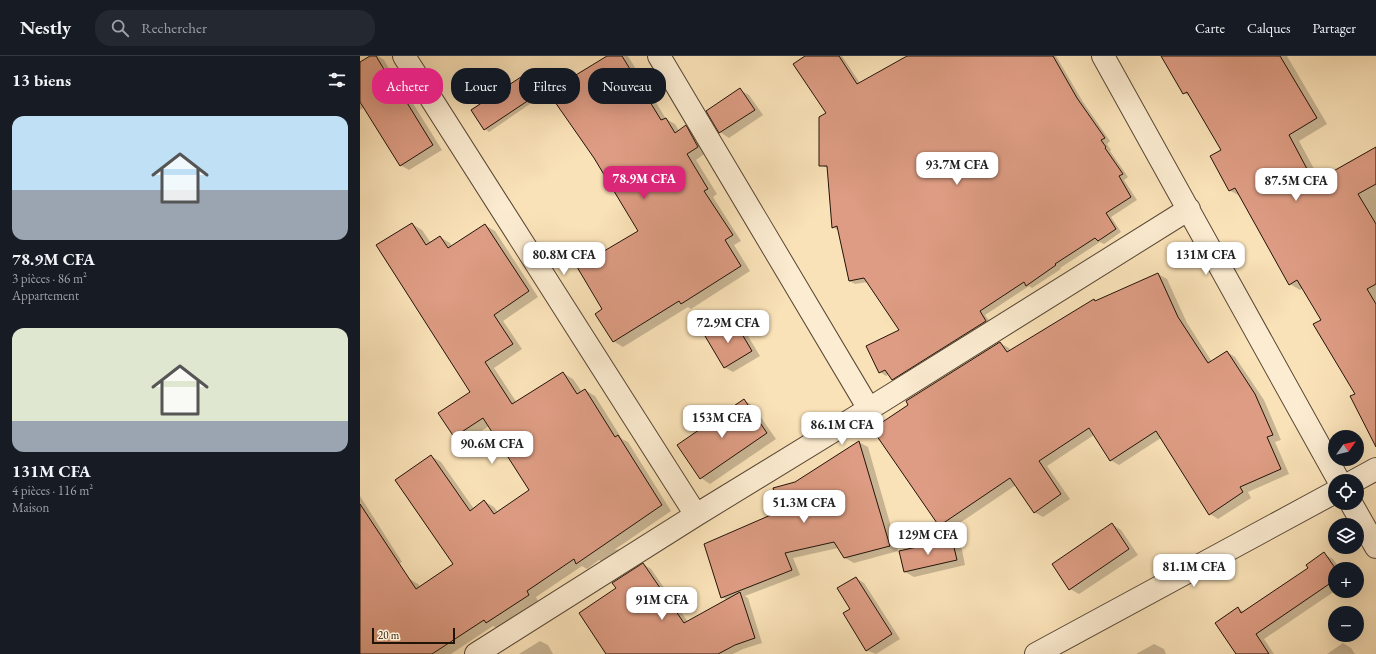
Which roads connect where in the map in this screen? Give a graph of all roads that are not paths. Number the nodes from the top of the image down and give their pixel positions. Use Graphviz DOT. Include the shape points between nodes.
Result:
graph roads {
  1 [pos="404,56"];
  2 [pos="659,56"];
  3 [pos="1103,56"];
  4 [pos="1189,209"];
  5 [pos="869,409"];
  6 [pos="1376,469"];
  7 [pos="1334,474"];
  8 [pos="1364,476"];
  9 [pos="1328,496"];
  10 [pos="1355,510"];
  11 [pos="696,515"];
  12 [pos="1376,547"];
  13 [pos="476,654"];
  14 [pos="1036,654"];
  1 -- 11 [label="street"];
  2 -- 5 [label="street"];
  3 -- 4 [label="street"];
  4 -- 5 [label="street"];
  4 -- 7 [label="street"];
  5 -- 11 [label="street"];
  6 -- 8 [label="street"];
  9 -- 14 [label="street"];
  10 -- 12 [label="street"];
  11 -- 13 [label="street"];
}
